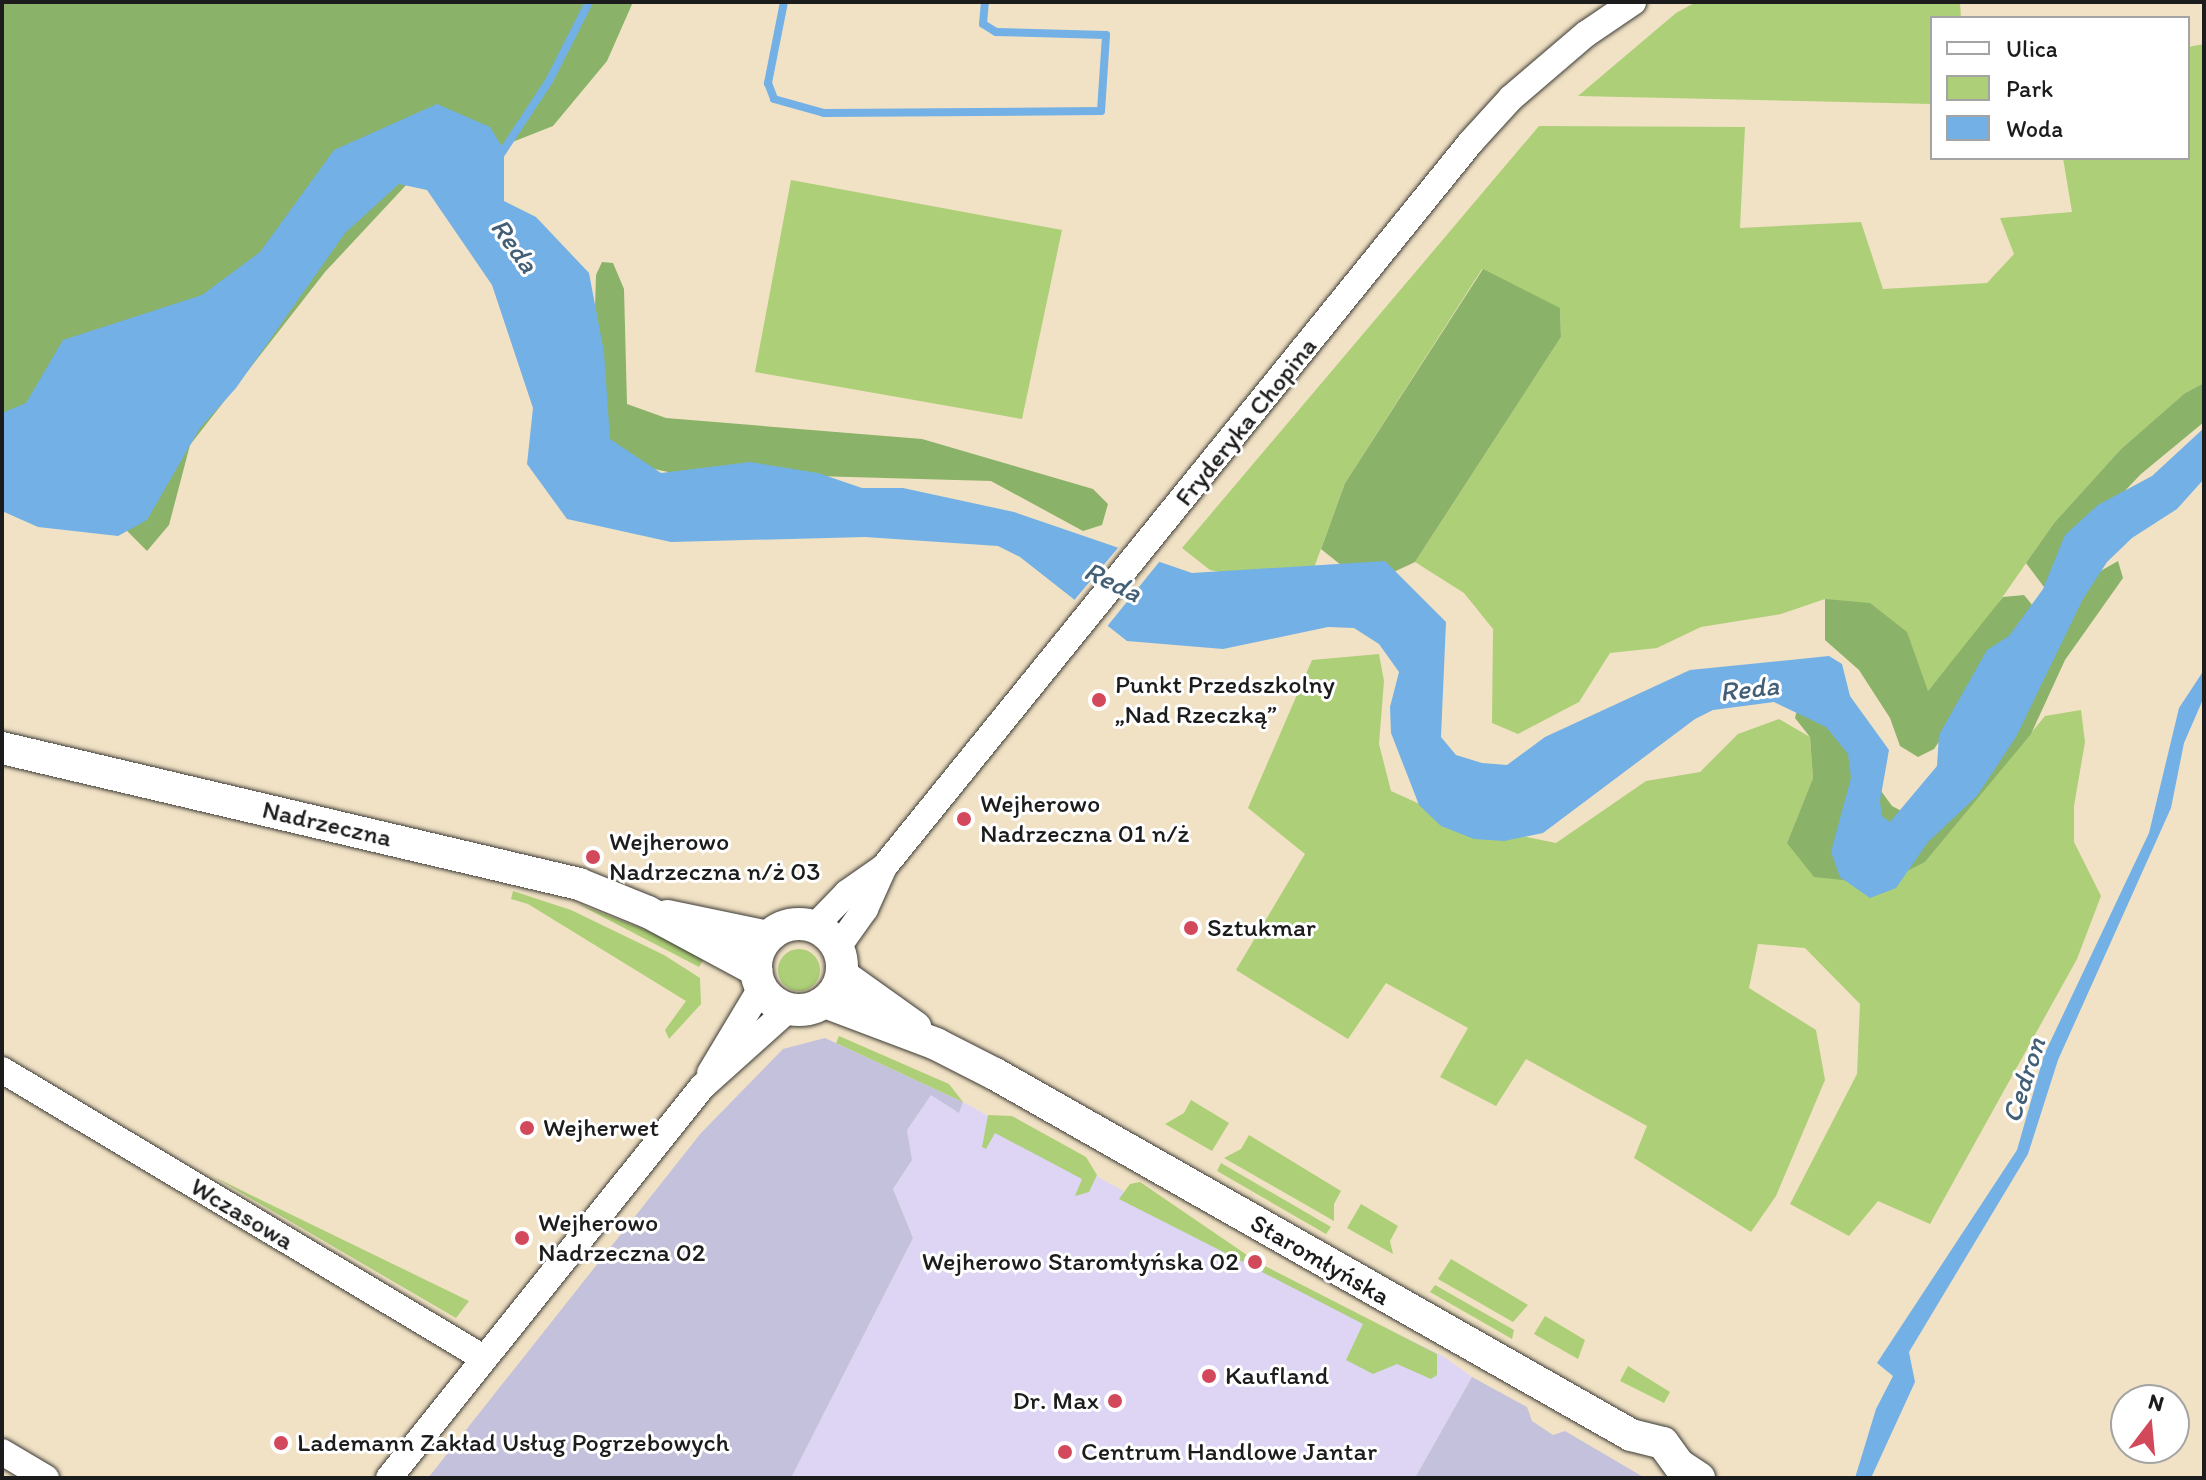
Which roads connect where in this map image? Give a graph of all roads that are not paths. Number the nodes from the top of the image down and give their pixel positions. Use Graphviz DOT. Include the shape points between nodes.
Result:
graph roads {
  1 [pos="1633,2"];
  2 [pos="2,748"];
  3 [pos="648,912"];
  4 [pos="768,937"];
  5 [pos="832,950"];
  6 [pos="759,979"];
  7 [pos="825,1002"];
  8 [pos="789,1009"];
  9 [pos="936,1044"];
  10 [pos="2,1070"];
  11 [pos="702,1087"];
  12 [pos="482,1357"];
  13 [pos="2,1452"];
  14 [pos="1689,1471"];
  15 [pos="46,1478"];
  16 [pos="389,1478"];
  1 -- 5 [label="street, Fryderyka Chopina" via="1511,98 1470,143 884,867 847,893"];
  2 -- 3 [label="main road, Nadrzeczna" via="579,884"];
  3 -- 4 [label="main road, Nadrzeczna"];
  3 -- 6 [label="main road, Nadrzeczna"];
  4 -- 5 [label="main road" via="798,923"];
  4 -- 6 [label="main road"];
  5 -- 7 [label="main road"];
  5 -- 9 [label="main road, Staromłyńska"];
  6 -- 8 [label="main road"];
  6 -- 11 [label="street"];
  7 -- 8 [label="main road" via="808,1010"];
  7 -- 9 [label="main road, Staromłyńska"];
  8 -- 11 [label="street"];
  9 -- 14 [label="main road, Staromłyńska" via="1631,1435 1651,1462"];
  10 -- 12 [label="street, Wczasowa"];
  11 -- 12 [label="street"];
  12 -- 16 [label="street"];
  13 -- 15 [label="street"];
}
